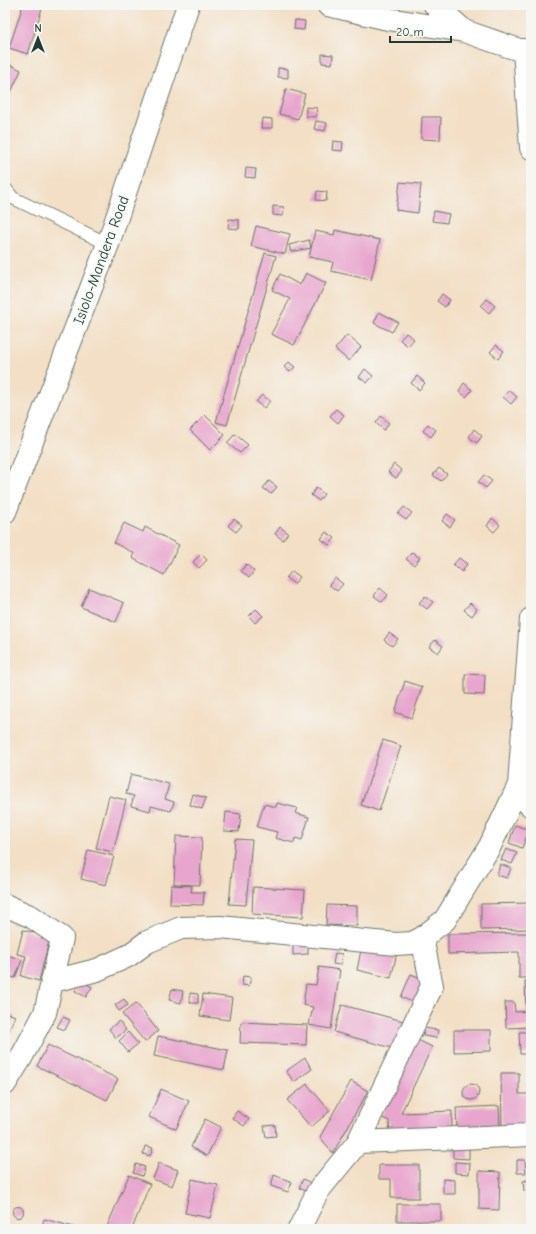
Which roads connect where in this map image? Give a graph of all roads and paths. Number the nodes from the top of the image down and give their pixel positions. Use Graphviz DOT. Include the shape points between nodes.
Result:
graph roads {
  1 [pos="188,5"];
  2 [pos="328,5"];
  3 [pos="435,5"];
  4 [pos="464,31"];
  5 [pos="528,52"];
  6 [pos="531,148"];
  7 [pos="5,188"];
  8 [pos="108,244"];
  9 [pos="5,512"];
  10 [pos="531,619"];
  11 [pos="519,785"];
  12 [pos="531,806"];
  13 [pos="5,905"];
  14 [pos="422,938"];
  15 [pos="53,981"];
  16 [pos="5,1085"];
  17 [pos="531,1135"];
  18 [pos="358,1142"];
  19 [pos="299,1229"];
  1 -- 8 [label="main road, Isiolo-Mandera Road"];
  2 -- 4 [label="main road" via="388,19"];
  3 -- 4 [label="main road"];
  4 -- 5 [label="main road"];
  5 -- 6 [label="main road"];
  7 -- 8 [label="lane" via="13,198"];
  8 -- 9 [label="main road, Isiolo-Mandera Road"];
  10 -- 11 [label="main road"];
  11 -- 12 [label="main road" via="525,800"];
  11 -- 14 [label="main road" via="490,846 445,920"];
  13 -- 15 [label="main road" via="32,917 62,938"];
  14 -- 15 [label="main road" via="412,943 396,944 220,927 181,928 147,942 128,956 97,970"];
  14 -- 18 [label="main road" via="432,986"];
  15 -- 16 [label="main road" via="45,1013"];
  17 -- 18 [label="main road"];
  18 -- 19 [label="main road" via="318,1191"];
}
